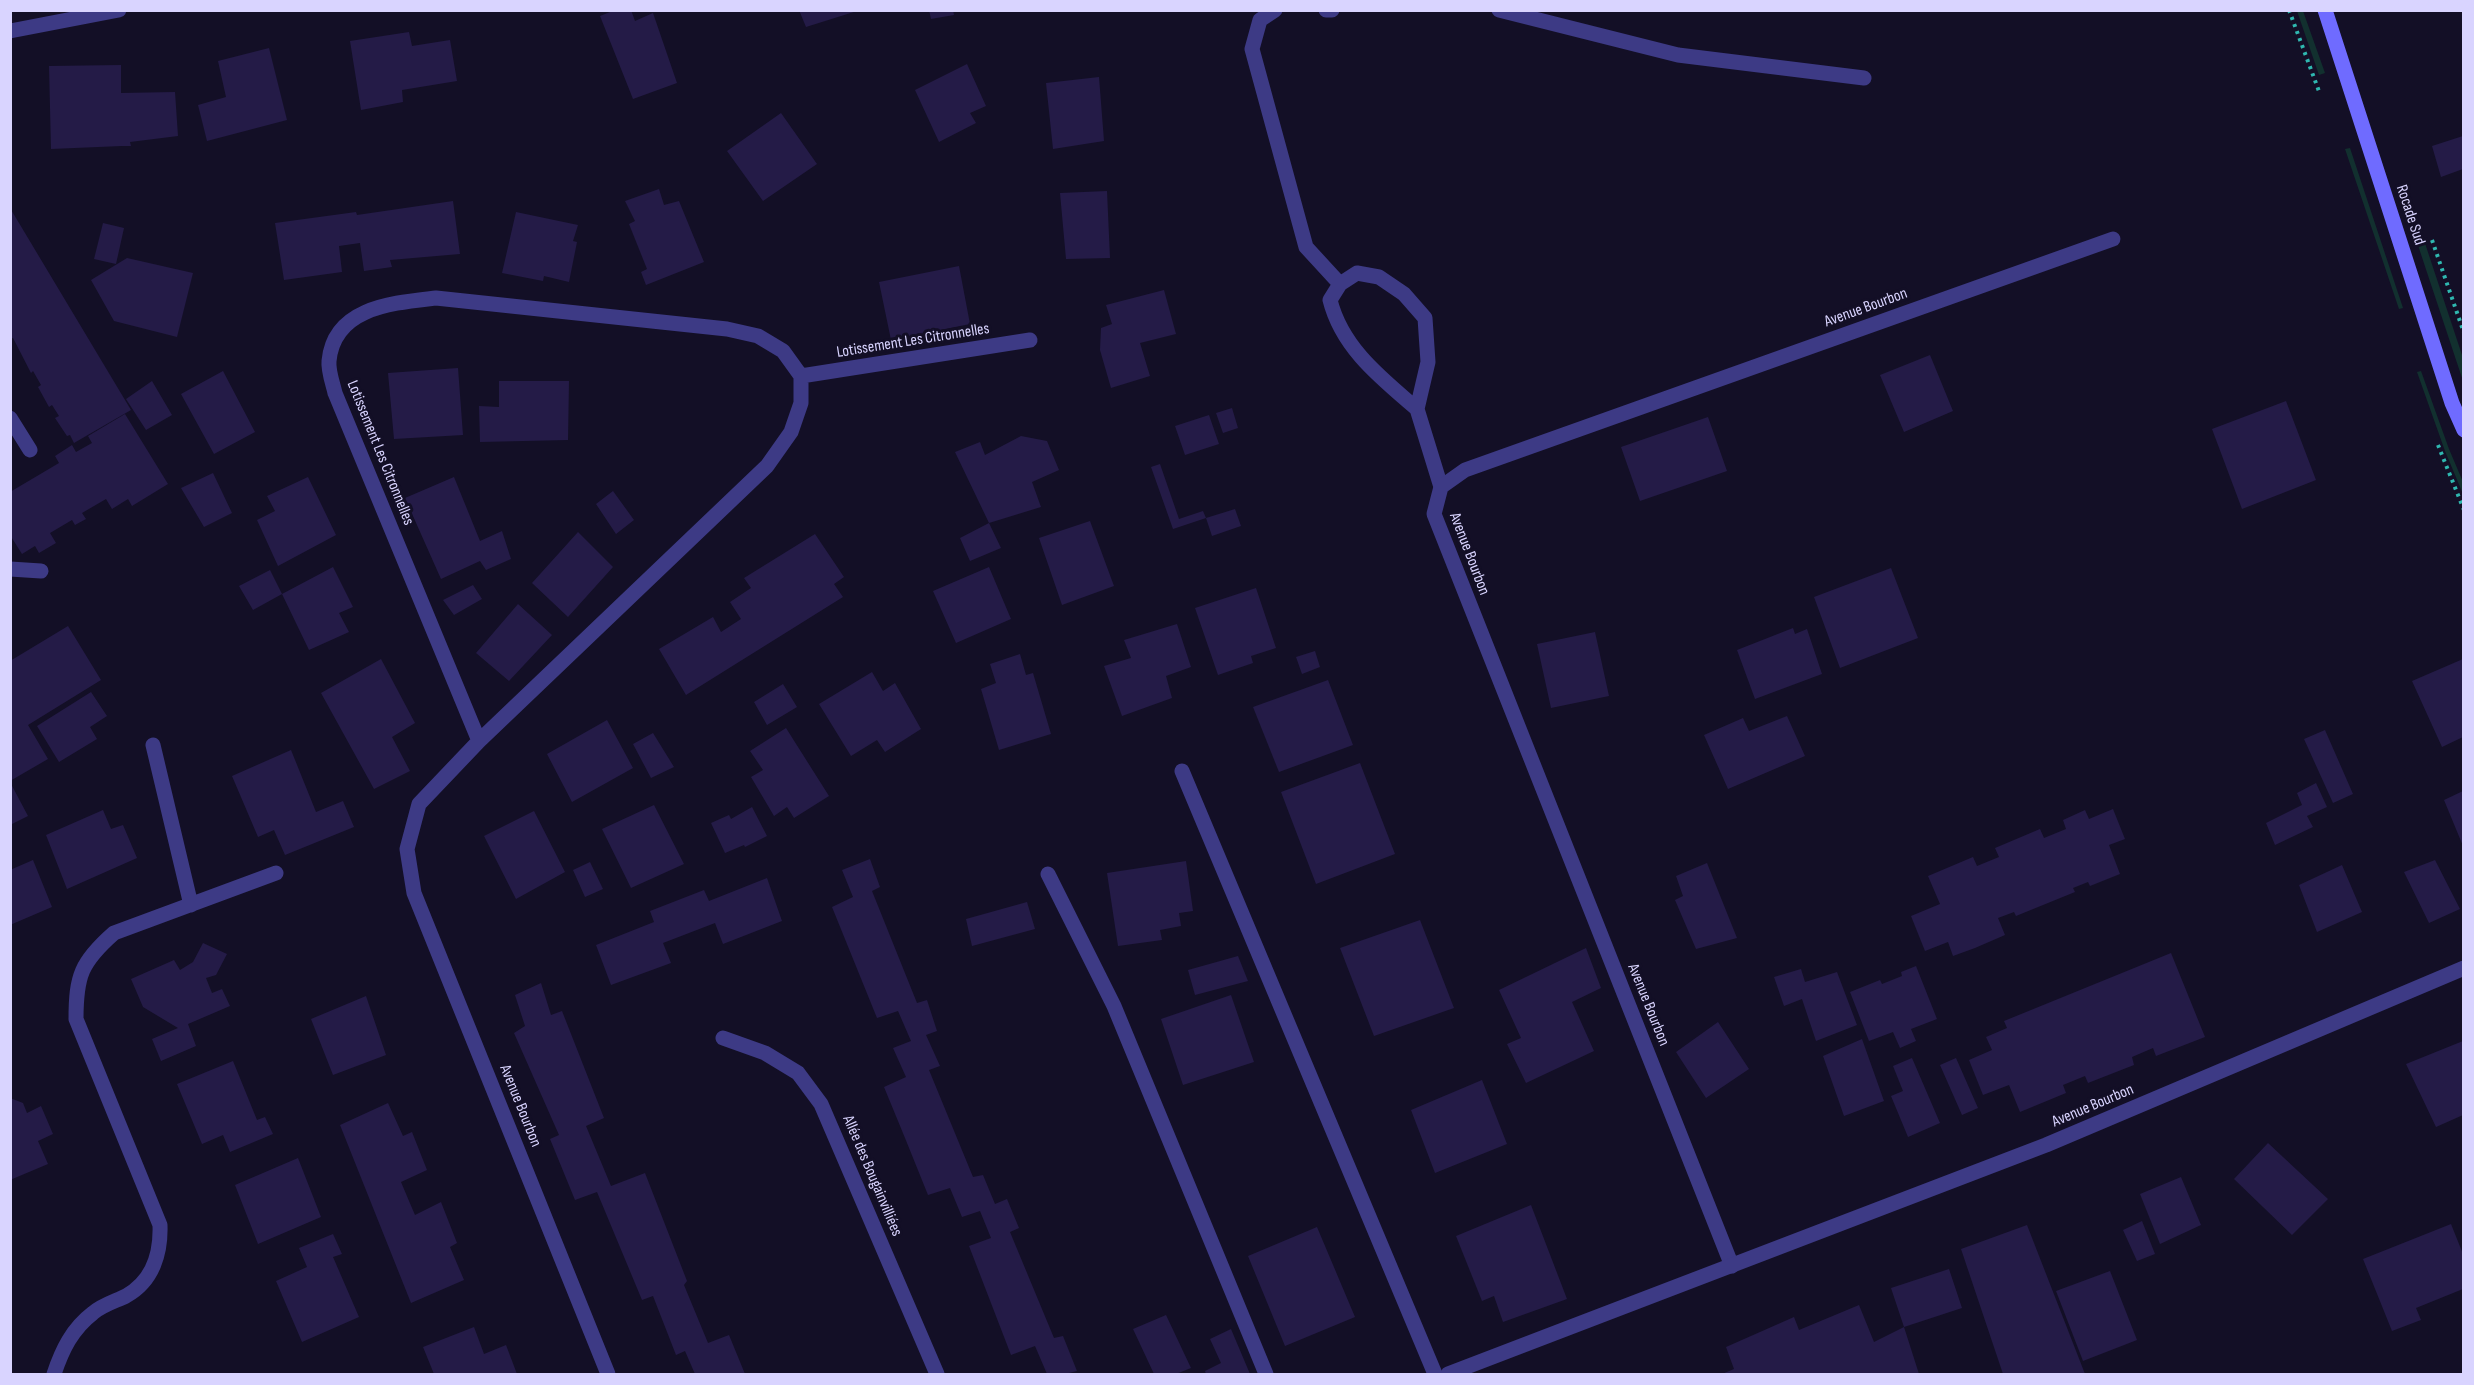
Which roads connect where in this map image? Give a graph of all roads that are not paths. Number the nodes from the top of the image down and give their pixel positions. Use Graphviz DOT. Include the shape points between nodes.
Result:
graph roads {
  1 [pos="118,10"];
  2 [pos="1275,10"];
  3 [pos="1326,10"];
  4 [pos="1332,10"];
  5 [pos="1499,10"];
  6 [pos="2325,10"];
  7 [pos="10,31"];
  8 [pos="1864,78"];
  9 [pos="2113,239"];
  10 [pos="1340,284"];
  11 [pos="1030,340"];
  12 [pos="801,376"];
  13 [pos="1417,409"];
  14 [pos="10,418"];
  15 [pos="2463,430"];
  16 [pos="30,450"];
  17 [pos="1441,487"];
  18 [pos="10,569"];
  19 [pos="41,571"];
  20 [pos="479,741"];
  21 [pos="153,745"];
  22 [pos="1182,771"];
  23 [pos="276,873"];
  24 [pos="1048,874"];
  25 [pos="191,905"];
  26 [pos="2463,968"];
  27 [pos="723,1038"];
  28 [pos="1732,1266"];
  29 [pos="54,1374"];
  30 [pos="608,1374"];
  31 [pos="937,1374"];
  32 [pos="1266,1374"];
  33 [pos="1435,1374"];
  34 [pos="1448,1374"];
  1 -- 7 [label="street"];
  2 -- 10 [label="street" via="1260,20 1252,49 1306,247"];
  3 -- 4 [label="street"];
  5 -- 8 [label="street" via="1678,55"];
  6 -- 15 [label="main road, Rocade Sud"];
  9 -- 17 [label="street, Avenue Bourbon" via="1465,470"];
  10 -- 13 [label="street" via="1330,300 1334,317 1361,360"];
  10 -- 13 [label="street" via="1357,273 1378,277 1404,294 1425,318 1428,362"];
  11 -- 12 [label="street, Lotissement Les Citronnelles"];
  12 -- 20 [label="street" via="801,404 791,432 767,466"];
  12 -- 20 [label="street, Lotissement Les Citronnelles" via="783,351 758,336 737,331 436,298 390,304 352,319 335,335 328,363 335,393"];
  13 -- 17 [label="street"];
  14 -- 16 [label="street"];
  17 -- 28 [label="street, Avenue Bourbon" via="1434,514"];
  18 -- 19 [label="street"];
  20 -- 30 [label="street, Avenue Bourbon" via="419,804 406,849 414,893"];
  21 -- 25 [label="street"];
  22 -- 33 [label="street"];
  23 -- 25 [label="street"];
  24 -- 32 [label="street" via="1114,1006"];
  25 -- 29 [label="street" via="114,933 95,950 76,988 76,1019 160,1225 161,1246 145,1281 94,1312 74,1330"];
  26 -- 28 [label="street, Avenue Bourbon" via="2046,1145"];
  27 -- 31 [label="street, Allée des Bougainvilliées" via="765,1053 798,1073 822,1104"];
  28 -- 34 [label="street, Avenue Bourbon"];
}
